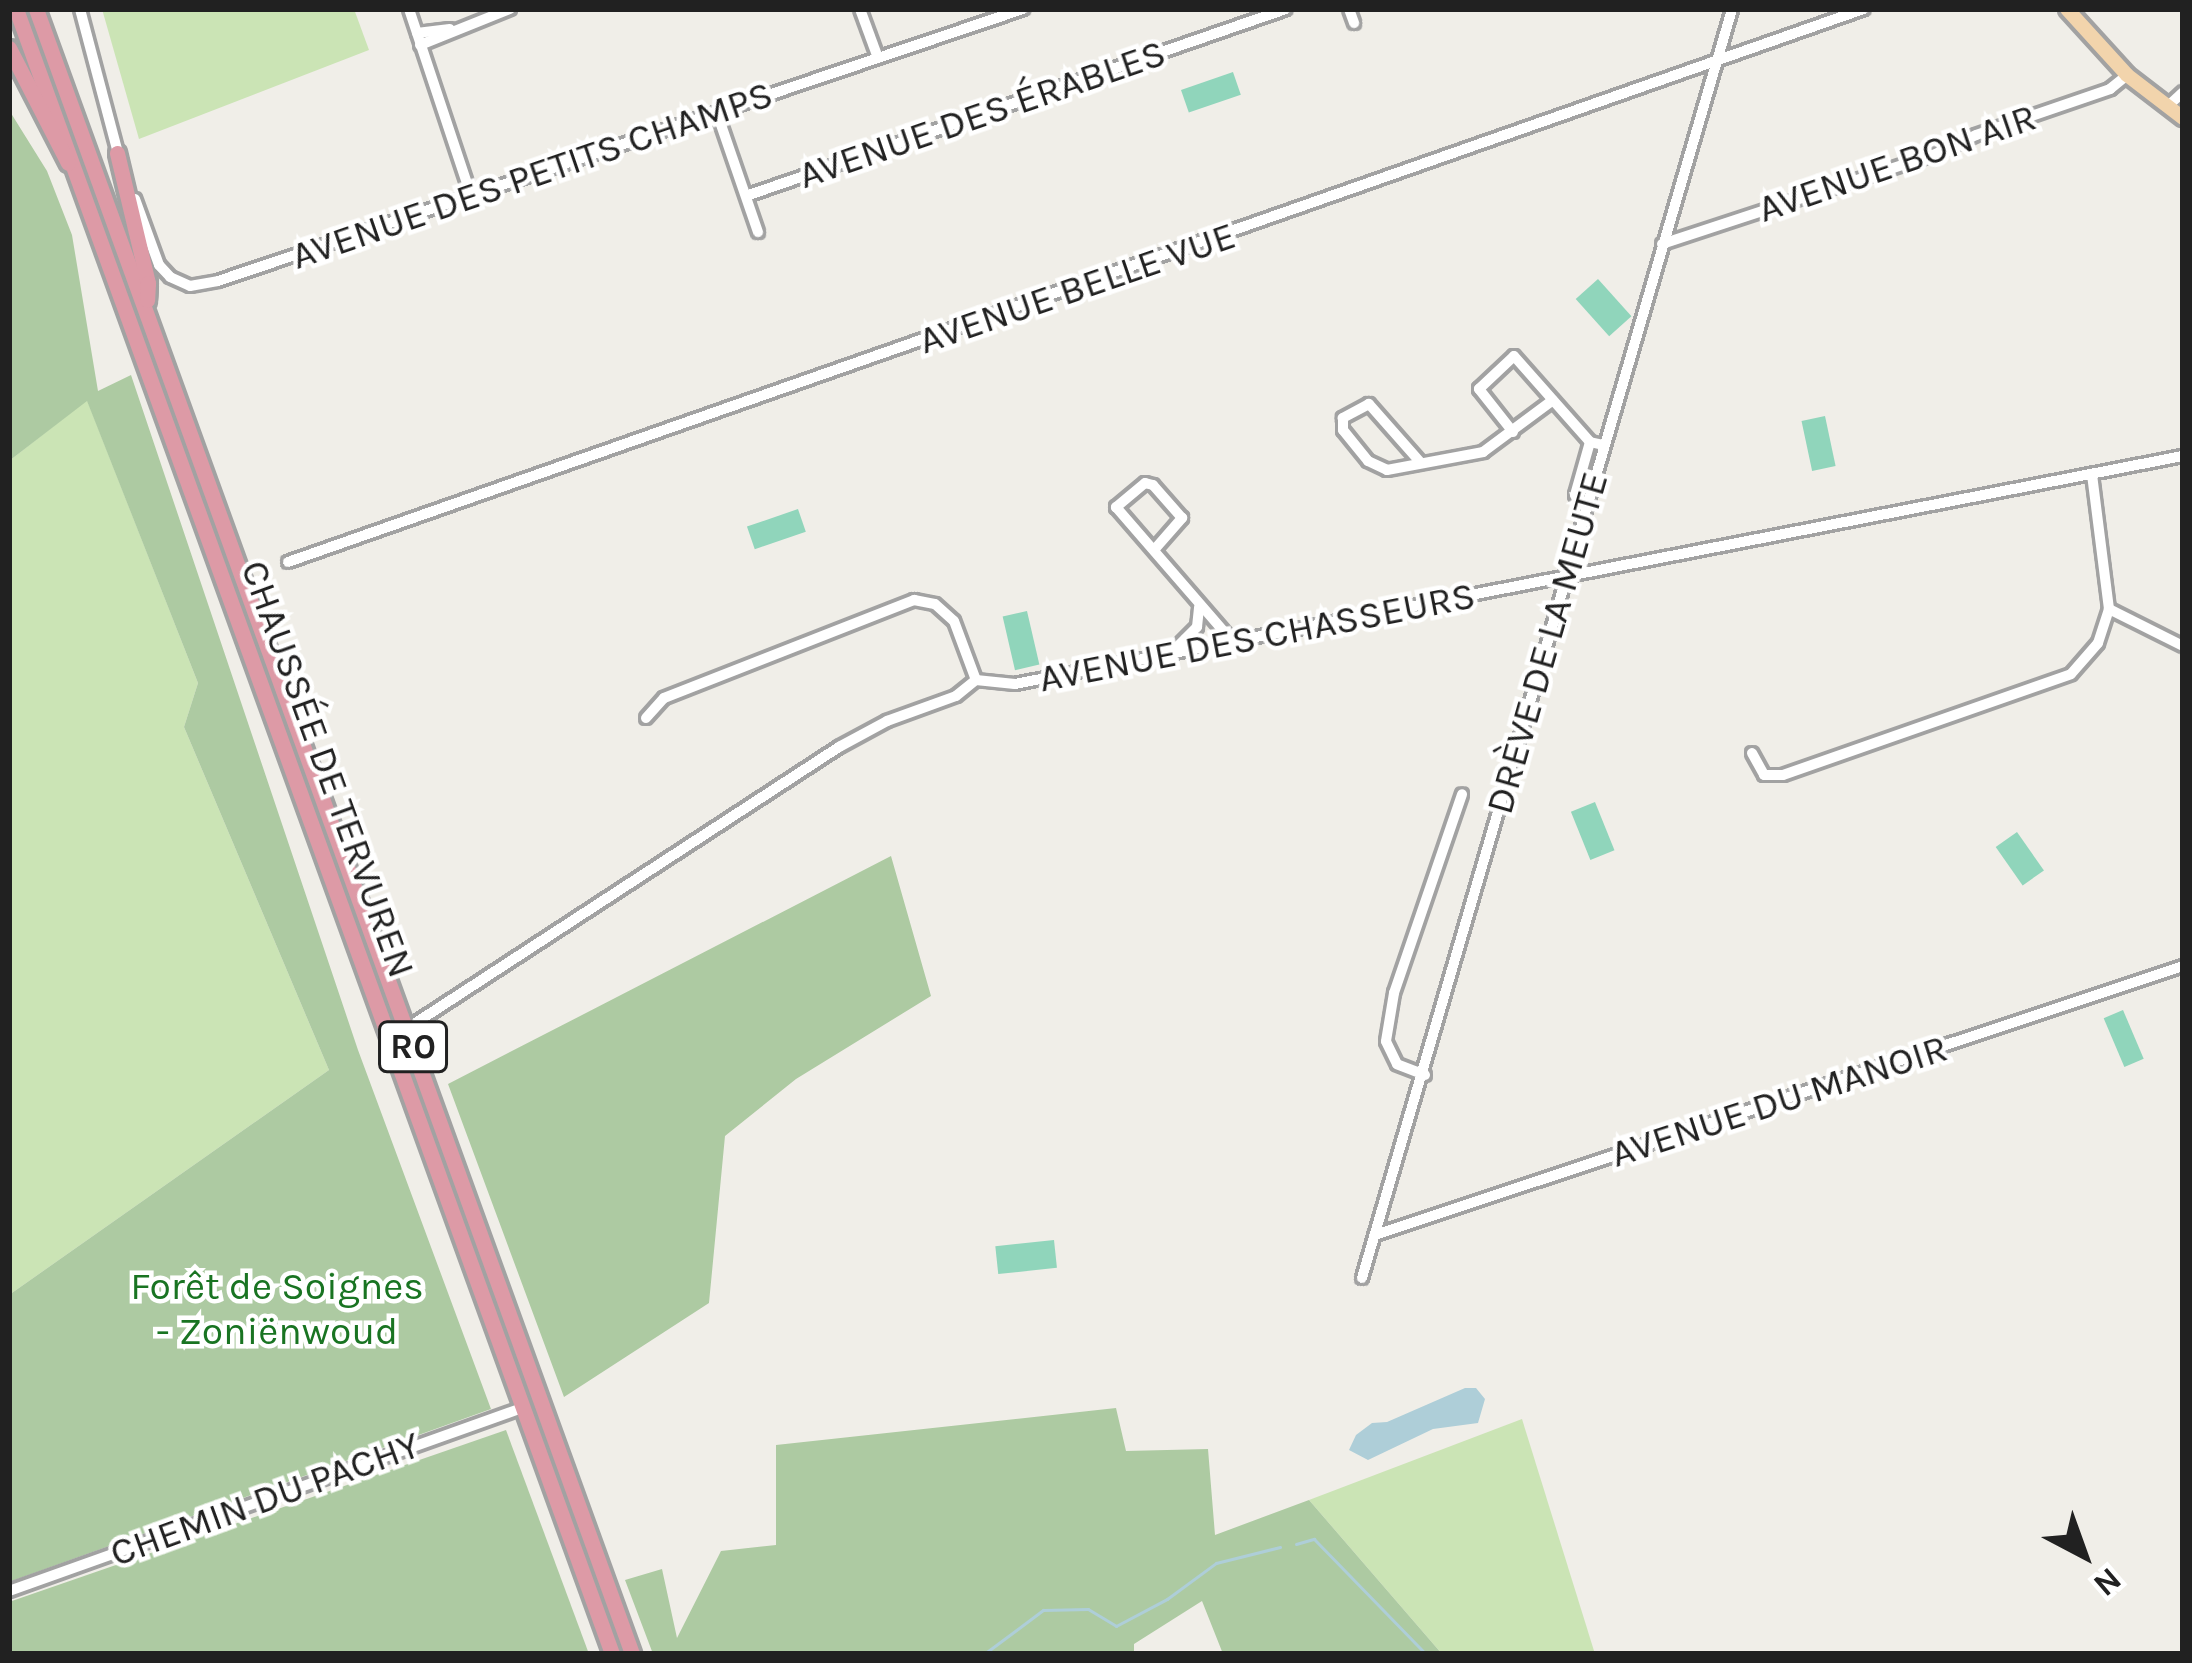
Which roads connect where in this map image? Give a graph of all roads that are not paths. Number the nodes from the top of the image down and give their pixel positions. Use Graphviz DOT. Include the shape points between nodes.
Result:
graph roads {
  1 [pos="16,9"];
  2 [pos="36,9"];
  3 [pos="80,9"];
  4 [pos="410,9"];
  5 [pos="510,9"];
  6 [pos="860,9"];
  7 [pos="1023,9"];
  8 [pos="1286,9"];
  9 [pos="1348,9"];
  10 [pos="1732,9"];
  11 [pos="1864,9"];
  12 [pos="2074,12"];
  13 [pos="1354,23"];
  14 [pos="419,39"];
  15 [pos="9,48"];
  16 [pos="878,58"];
  17 [pos="1717,60"];
  18 [pos="2127,75"];
  19 [pos="2183,92"];
  20 [pos="2167,107"];
  21 [pos="717,113"];
  22 [pos="2183,118"];
  23 [pos="117,153"];
  24 [pos="81,177"];
  25 [pos="471,195"];
  26 [pos="746,196"];
  27 [pos="758,232"];
  28 [pos="1662,244"];
  29 [pos="146,310"];
  30 [pos="1553,400"];
  31 [pos="1513,432"];
  32 [pos="1597,444"];
  33 [pos="2183,456"];
  34 [pos="1420,463"];
  35 [pos="2092,474"];
  36 [pos="1154,550"];
  37 [pos="289,562"];
  38 [pos="1564,579"];
  39 [pos="1198,604"];
  40 [pos="2109,609"];
  41 [pos="1232,641"];
  42 [pos="2183,646"];
  43 [pos="1171,653"];
  44 [pos="976,680"];
  45 [pos="646,718"];
  46 [pos="1752,753"];
  47 [pos="1462,794"];
  48 [pos="2183,966"];
  49 [pos="417,1022"];
  50 [pos="1425,1075"];
  51 [pos="1375,1235"];
  52 [pos="1362,1277"];
  53 [pos="522,1408"];
  54 [pos="9,1591"];
  55 [pos="612,1654"];
  56 [pos="632,1654"];
  1 -- 24 [label="highway, R0"];
  2 -- 29 [label="highway, R0"];
  3 -- 23 [label="street"];
  4 -- 14 [label="street"];
  5 -- 14 [label="street"];
  6 -- 16 [label="street"];
  7 -- 16 [label="street, AVENUE DES PETITS CHAMPS"];
  8 -- 26 [label="street, AVENUE DES ÉRABLES"];
  9 -- 13 [label="street"];
  10 -- 17 [label="street, DRÈVE DE LA MEUTE"];
  11 -- 17 [label="street, AVENUE BELLE VUE"];
  12 -- 18 [label="main road"];
  14 -- 25 [label="street"];
  15 -- 24 [label="highway" via="62,156"];
  16 -- 21 [label="street, AVENUE DES PETITS CHAMPS"];
  17 -- 28 [label="street, DRÈVE DE LA MEUTE"];
  17 -- 37 [label="street, AVENUE BELLE VUE"];
  18 -- 20 [label="main road"];
  18 -- 28 [label="street, AVENUE BON AIR" via="2110,89 1933,155"];
  19 -- 20 [label="street"];
  20 -- 22 [label="main road"];
  21 -- 25 [label="street, AVENUE DES PETITS CHAMPS"];
  21 -- 26 [label="street, AVENUE DES ÉRABLES"];
  23 -- 25 [label="street, AVENUE DES PETITS CHAMPS" via="159,265 179,285 218,280"];
  23 -- 29 [label="highway" via="148,283"];
  24 -- 53 [label="highway, CHAUSSÉE DE TERVUREN / R0"];
  26 -- 27 [label="street, AVENUE DES ÉRABLES"];
  28 -- 32 [label="street, DRÈVE DE LA MEUTE"];
  29 -- 56 [label="highway, CHAUSSÉE DE TERVUREN / R0"];
  30 -- 31 [label="street"];
  30 -- 31 [label="street" via="1520,358 1509,357 1479,389"];
  30 -- 32 [label="street"];
  31 -- 34 [label="street" via="1483,452"];
  32 -- 38 [label="street, DRÈVE DE LA MEUTE"];
  33 -- 35 [label="street, AVENUE DES CHASSEURS"];
  34 -- 34 [label="street" via="1379,469 1342,430 1343,418 1369,404"];
  35 -- 38 [label="street, AVENUE DES CHASSEURS"];
  35 -- 40 [label="street"];
  36 -- 36 [label="street" via="1116,507 1144,483 1182,518"];
  36 -- 39 [label="street"];
  38 -- 41 [label="street, AVENUE DES CHASSEURS"];
  38 -- 50 [label="street, DRÈVE DE LA MEUTE"];
  39 -- 41 [label="street"];
  39 -- 43 [label="street" via="1197,627"];
  40 -- 42 [label="street"];
  40 -- 46 [label="street" via="2085,661 2055,683 1784,775 1764,775"];
  41 -- 43 [label="street, AVENUE DES CHASSEURS"];
  43 -- 44 [label="street, AVENUE DES CHASSEURS" via="1015,684"];
  44 -- 45 [label="street" via="955,621 935,604 914,601 664,698"];
  44 -- 49 [label="street, AVENUE DES CHASSEURS" via="839,747"];
  47 -- 50 [label="street" via="1394,993 1386,1041 1397,1064"];
  48 -- 51 [label="street, AVENUE DU MANOIR"];
  50 -- 51 [label="street, DRÈVE DE LA MEUTE"];
  51 -- 52 [label="street, DRÈVE DE LA MEUTE"];
  53 -- 54 [label="street, CHEMIN DU PACHY"];
  53 -- 55 [label="highway, CHAUSSÉE DE TERVUREN / R0"];
}
